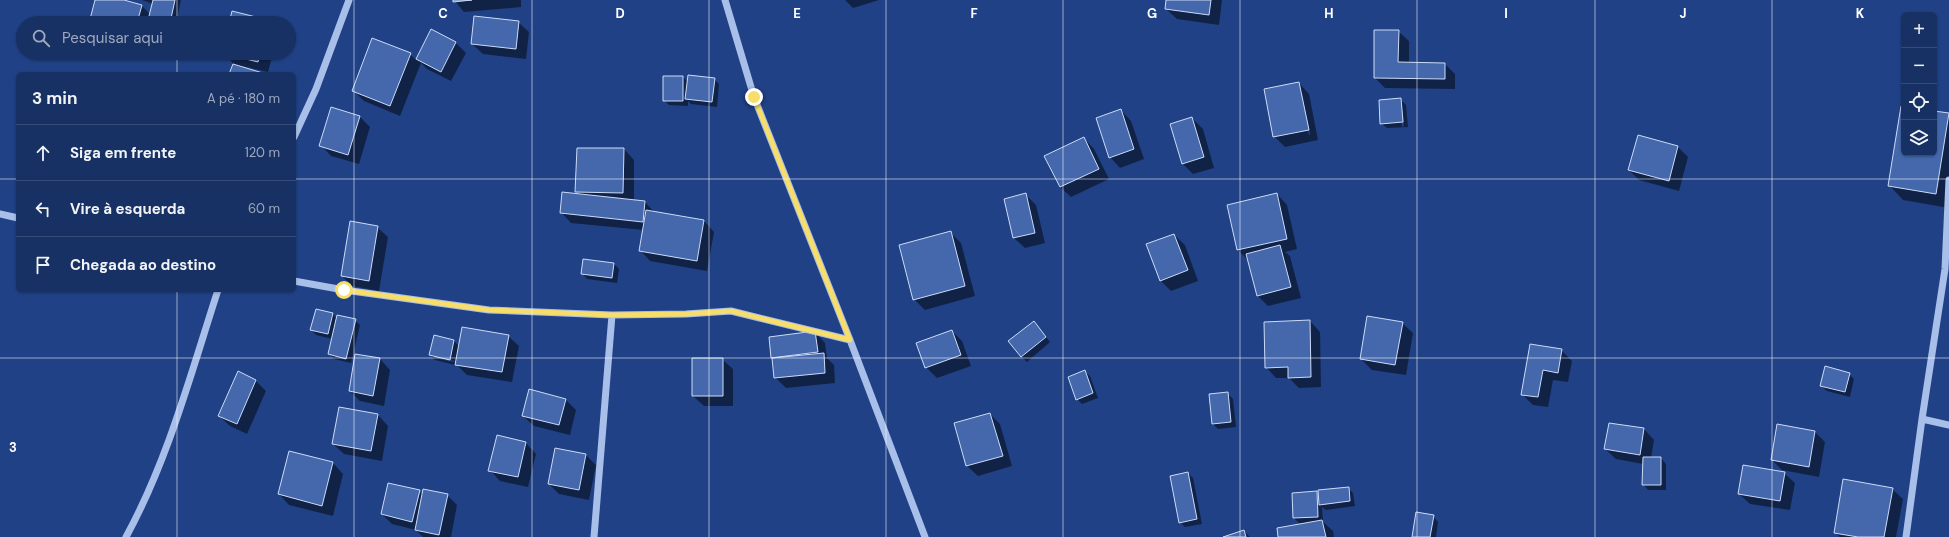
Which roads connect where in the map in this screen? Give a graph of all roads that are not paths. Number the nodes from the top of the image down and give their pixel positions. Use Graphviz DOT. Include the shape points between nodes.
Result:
graph roads {
  1 [pos="349,0"];
  2 [pos="725,0"];
  3 [pos="296,133"];
  4 [pos="1949,180"];
  5 [pos="0,214"];
  6 [pos="16,218"];
  7 [pos="296,281"];
  8 [pos="217,292"];
  9 [pos="612,315"];
  10 [pos="850,340"];
  11 [pos="1922,419"];
  12 [pos="1949,425"];
  13 [pos="126,537"];
  14 [pos="594,537"];
  15 [pos="925,537"];
  16 [pos="1906,537"];
  1 -- 3 [label="street" via="316,89"];
  2 -- 10 [label="street" via="754,97"];
  4 -- 11 [label="street" via="1945,269"];
  5 -- 6 [label="street"];
  7 -- 9 [label="street" via="489,310"];
  8 -- 13 [label="street" via="162,459 138,516"];
  9 -- 10 [label="street" via="731,311"];
  9 -- 14 [label="street"];
  10 -- 15 [label="street"];
  11 -- 12 [label="street"];
  11 -- 16 [label="street"];
}
